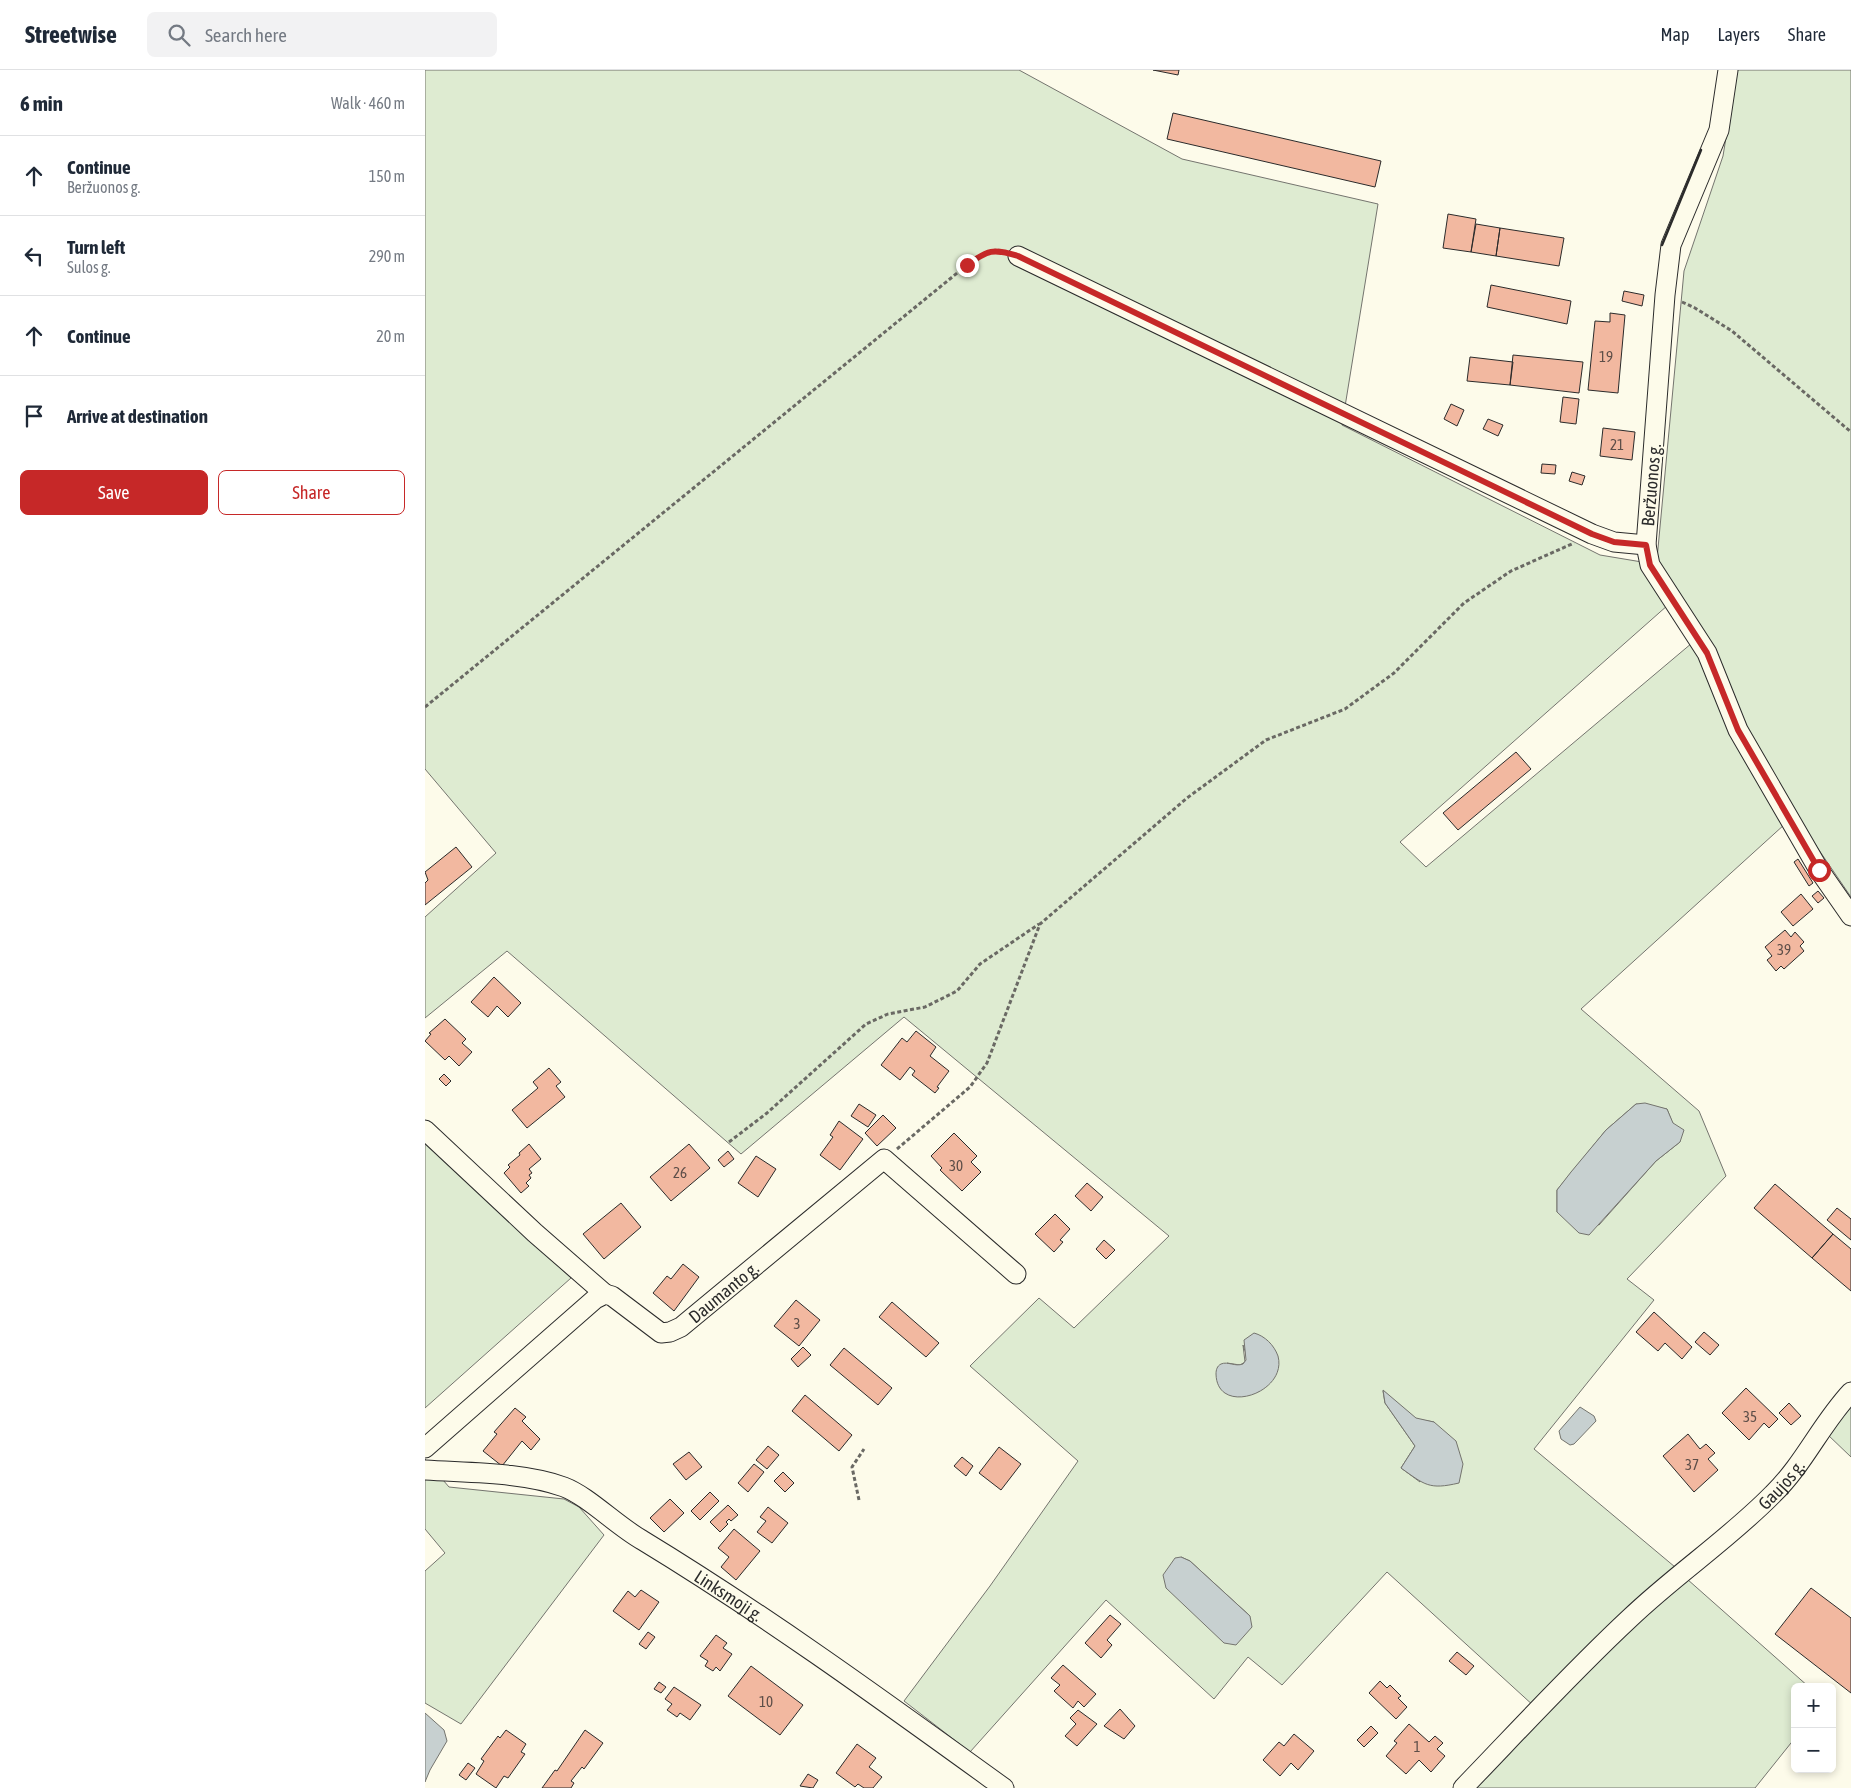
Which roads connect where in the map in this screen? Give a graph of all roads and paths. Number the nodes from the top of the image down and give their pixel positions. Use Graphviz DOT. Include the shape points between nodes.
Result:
graph roads {
  1 [pos="1728,70"];
  2 [pos="1018,256"];
  3 [pos="1665,295"];
  4 [pos="1851,432"];
  5 [pos="1592,534"];
  6 [pos="1646,545"];
  7 [pos="425,707"];
  8 [pos="1851,916"];
  9 [pos="1040,924"];
  10 [pos="425,1130"];
  11 [pos="729,1142"];
  12 [pos="884,1159"];
  13 [pos="1016,1274"];
  14 [pos="605,1294"];
  15 [pos="1851,1392"];
  16 [pos="425,1448"];
  17 [pos="864,1449"];
  18 [pos="425,1470"];
  19 [pos="859,1500"];
  20 [pos="1004,1788"];
  21 [pos="1463,1788"];
  1 -- 3 [label="street, Beržuonos g." via="1719,130 1671,245"];
  2 -- 5 [label="street"];
  2 -- 7 [label="path" via="998,249 984,253 967,265"];
  3 -- 4 [label="path" via="1695,308 1732,331"];
  3 -- 6 [label="street, Beržuonos g."];
  5 -- 6 [label="street" via="1614,542"];
  5 -- 9 [label="path" via="1490,584 1465,603 1395,673 1345,709 1266,740 1187,798"];
  6 -- 8 [label="street, Beržuonos g." via="1650,565 1707,653 1738,730 1819,870"];
  9 -- 11 [label="path" via="980,964 957,991 925,1007 888,1014 866,1024 767,1113"];
  9 -- 12 [label="path" via="987,1063 970,1087"];
  10 -- 14 [label="street, Daumanto g."];
  12 -- 13 [label="street"];
  12 -- 14 [label="street, Daumanto g." via="681,1326 669,1332 661,1332"];
  14 -- 16 [label="street" via="595,1299"];
  15 -- 21 [label="street, Gaujos g." via="1820,1431 1797,1468 1774,1493 1744,1523 1630,1617"];
  17 -- 19 [label="path" via="852,1467"];
  18 -- 20 [label="street, Linksmoji g." via="531,1479 564,1487 621,1528 717,1586"];
}
